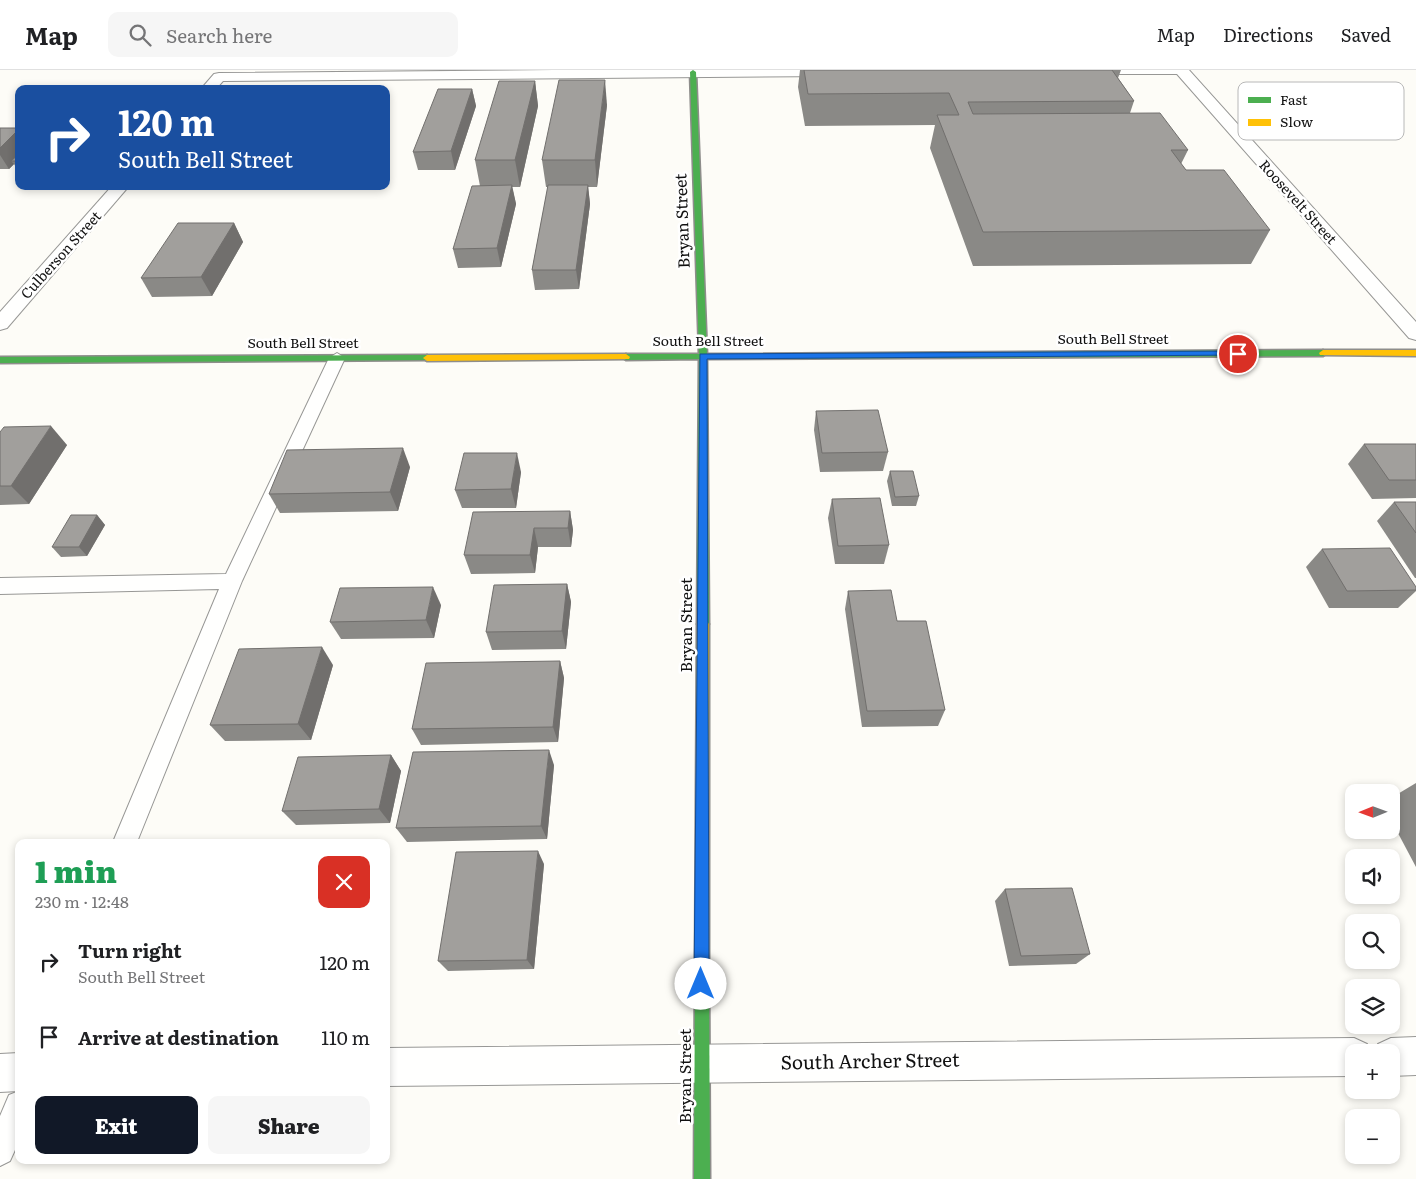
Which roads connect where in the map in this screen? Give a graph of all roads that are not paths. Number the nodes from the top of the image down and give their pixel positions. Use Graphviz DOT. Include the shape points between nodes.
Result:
graph roads {
  1 [pos="1070,70"];
  2 [pos="1180,70"];
  3 [pos="693,72"];
  4 [pos="852,72"];
  5 [pos="211,85"];
  6 [pos="1238,135"];
  7 [pos="1243,140"];
  8 [pos="118,190"];
  9 [pos="0,324"];
  10 [pos="1416,334"];
  11 [pos="1416,353"];
  12 [pos="703,356"];
  13 [pos="337,358"];
  14 [pos="0,360"];
  15 [pos="232,581"];
  16 [pos="0,586"];
  17 [pos="126,839"];
  18 [pos="1400,1056"];
  19 [pos="1416,1056"];
  20 [pos="1345,1057"];
  21 [pos="701,1063"];
  22 [pos="390,1067"];
  23 [pos="15,1072"];
  24 [pos="0,1073"];
  25 [pos="15,1115"];
  26 [pos="0,1151"];
  27 [pos="702,1179"];
  1 -- 2 [label="street"];
  2 -- 6 [label="street, Roosevelt Street"];
  3 -- 4 [label="street"];
  3 -- 5 [label="street" via="219,76"];
  3 -- 12 [label="main road, Bryan Street"];
  7 -- 10 [label="street, Roosevelt Street"];
  8 -- 9 [label="street, Culberson Street"];
  11 -- 12 [label="main road, South Bell Street"];
  12 -- 13 [label="main road, South Bell Street"];
  12 -- 21 [label="main road, Bryan Street"];
  13 -- 14 [label="main road, South Bell Street"];
  13 -- 15 [label="lane"];
  15 -- 16 [label="lane"];
  15 -- 17 [label="lane"];
  18 -- 19 [label="street"];
  20 -- 21 [label="street, South Archer Street"];
  21 -- 22 [label="street, South Archer Street"];
  21 -- 27 [label="main road, Bryan Street"];
  23 -- 24 [label="street"];
  25 -- 26 [label="lane"];
}
